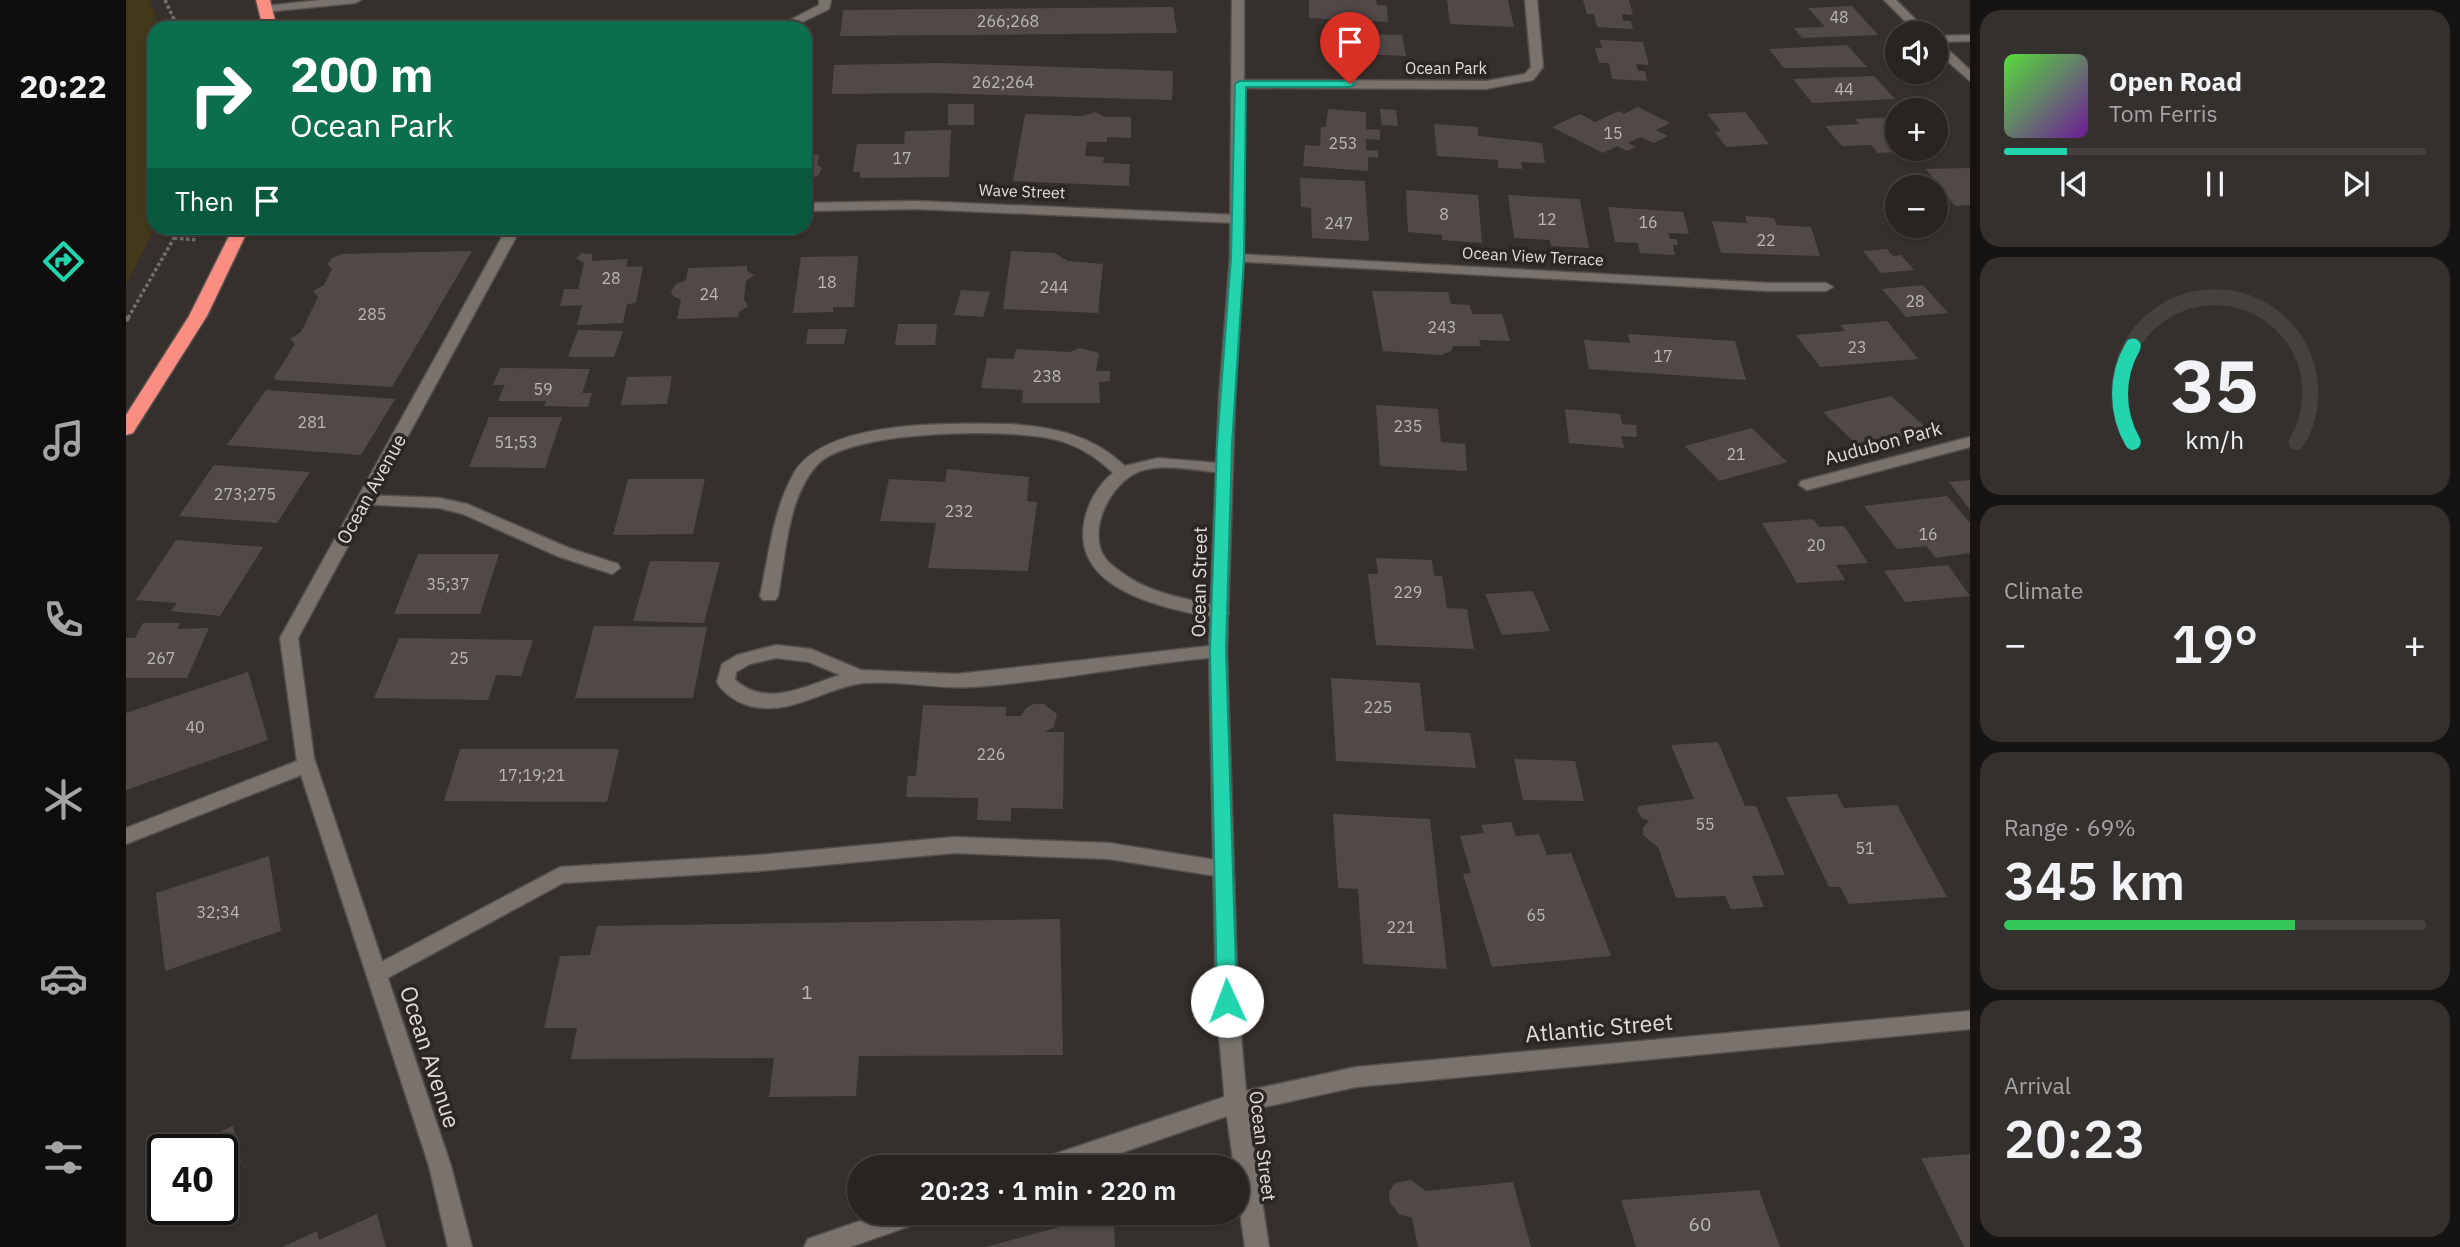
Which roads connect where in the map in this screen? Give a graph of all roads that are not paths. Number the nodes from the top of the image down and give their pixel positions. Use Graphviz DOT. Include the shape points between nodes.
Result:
graph roads {
  1 [pos="355,0"];
  2 [pos="825,0"];
  3 [pos="1238,0"];
  4 [pos="1531,0"];
  5 [pos="1890,0"];
  6 [pos="264,4"];
  7 [pos="268,21"];
  8 [pos="796,21"];
  9 [pos="1911,21"];
  10 [pos="1970,38"];
  11 [pos="1948,39"];
  12 [pos="1948,56"];
  13 [pos="1970,77"];
  14 [pos="1240,84"];
  15 [pos="812,207"];
  16 [pos="1238,219"];
  17 [pos="238,235"];
  18 [pos="509,235"];
  19 [pos="1237,258"];
  20 [pos="1826,287"];
  21 [pos="126,429"];
  22 [pos="1970,442"];
  23 [pos="1223,468"];
  24 [pos="1123,473"];
  25 [pos="1807,485"];
  26 [pos="365,500"];
  27 [pos="612,568"];
  28 [pos="769,596"];
  29 [pos="1220,613"];
  30 [pos="1218,650"];
  31 [pos="859,677"];
  32 [pos="307,765"];
  33 [pos="126,836"];
  34 [pos="1222,869"];
  35 [pos="377,974"];
  36 [pos="1970,1020"];
  37 [pos="1236,1103"];
  38 [pos="1084,1155"];
  39 [pos="881,1225"];
  40 [pos="460,1247"];
  41 [pos="816,1247"];
  42 [pos="1257,1247"];
  1 -- 6 [label="street"];
  2 -- 8 [label="street" via="825,7"];
  3 -- 14 [label="street, Ocean Street"];
  4 -- 14 [label="street, Ocean Park" via="1537,67 1529,77 1486,85"];
  5 -- 9 [label="street"];
  6 -- 7 [label="highway"];
  10 -- 11 [label="street"];
  12 -- 13 [label="street"];
  14 -- 16 [label="street, Ocean Street"];
  15 -- 16 [label="street, Wave Street" via="930,205"];
  16 -- 19 [label="street, Ocean Street"];
  17 -- 21 [label="highway" via="198,316"];
  18 -- 26 [label="street, Ocean Avenue"];
  19 -- 20 [label="street, Ocean View Terrace"];
  19 -- 23 [label="street, Ocean Street"];
  22 -- 25 [label="street, Audubon Park"];
  23 -- 24 [label="street" via="1163,465"];
  23 -- 29 [label="street, Ocean Street"];
  24 -- 28 [label="street" via="1083,443 1052,433 1014,429 873,437 834,446 798,478"];
  24 -- 29 [label="street" via="1097,505 1096,557 1116,578 1147,594"];
  26 -- 27 [label="street" via="439,503 467,509 563,552"];
  26 -- 32 [label="street, Ocean Avenue" via="289,638"];
  29 -- 30 [label="street, Ocean Street"];
  30 -- 31 [label="street" via="1154,654 967,681"];
  30 -- 34 [label="street, Ocean Street"];
  31 -- 31 [label="street" via="778,701 752,701 735,694 726,682 728,669 743,657 786,650 815,656"];
  32 -- 33 [label="street"];
  32 -- 35 [label="street, Ocean Avenue"];
  34 -- 35 [label="street" via="1109,851 954,845 560,875"];
  34 -- 37 [label="street, Ocean Street"];
  35 -- 40 [label="street, Ocean Avenue"];
  36 -- 37 [label="street, Atlantic Street" via="1356,1077"];
  37 -- 38 [label="street, Atlantic Street"];
  37 -- 42 [label="street, Ocean Street"];
  39 -- 41 [label="street"];
}
